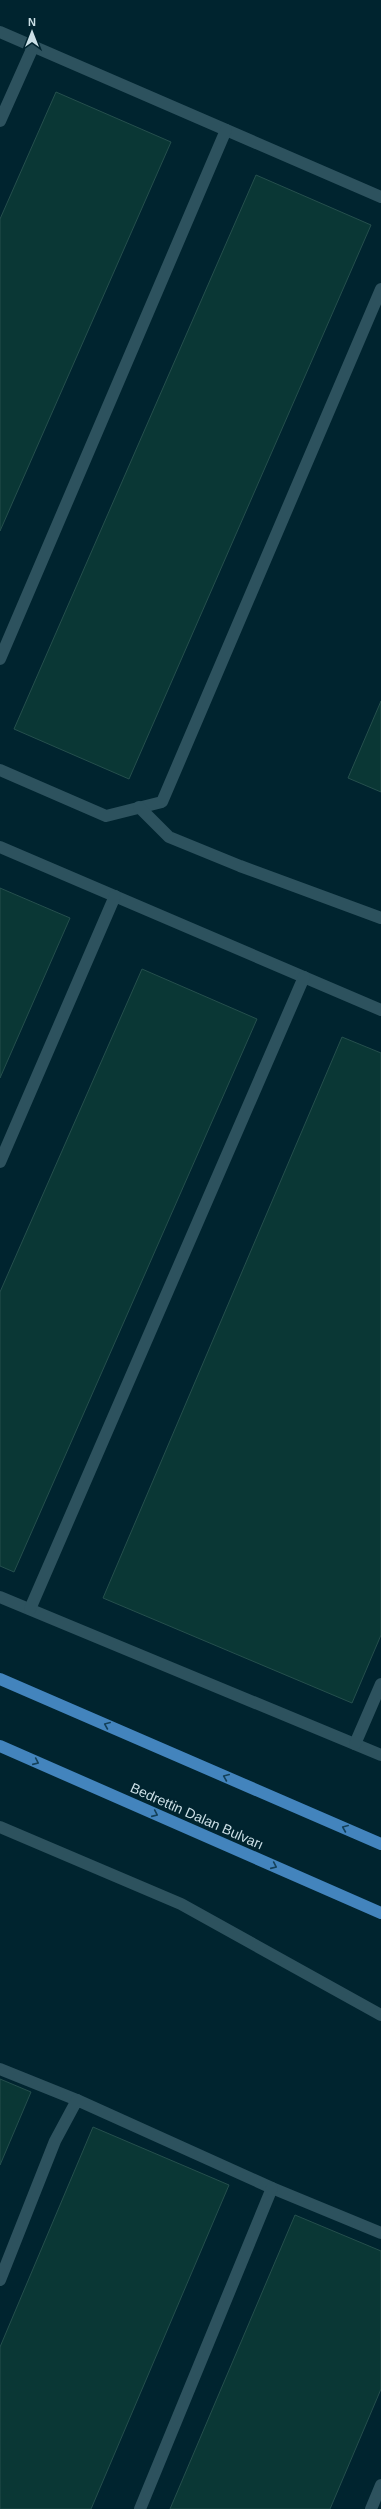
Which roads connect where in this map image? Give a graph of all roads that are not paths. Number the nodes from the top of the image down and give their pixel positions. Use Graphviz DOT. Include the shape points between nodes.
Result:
graph roads {
  1 [pos="0,32"];
  2 [pos="33,46"];
  3 [pos="0,121"];
  4 [pos="226,130"];
  5 [pos="381,197"];
  6 [pos="381,289"];
  7 [pos="0,659"];
  8 [pos="0,770"];
  9 [pos="139,808"];
  10 [pos="0,847"];
  11 [pos="115,896"];
  12 [pos="381,918"];
  13 [pos="304,977"];
  14 [pos="381,1010"];
  15 [pos="0,1162"];
  16 [pos="0,1597"];
  17 [pos="30,1609"];
  18 [pos="0,1679"];
  19 [pos="381,1684"];
  20 [pos="355,1744"];
  21 [pos="0,1746"];
  22 [pos="381,1755"];
  23 [pos="0,1827"];
  24 [pos="381,1844"];
  25 [pos="381,1914"];
  26 [pos="381,2015"];
  27 [pos="0,2069"];
  28 [pos="77,2100"];
  29 [pos="272,2188"];
  30 [pos="381,2233"];
  31 [pos="0,2280"];
  32 [pos="381,2485"];
  33 [pos="140,2509"];
  34 [pos="371,2509"];
  1 -- 2 [label="lane"];
  2 -- 3 [label="lane"];
  2 -- 4 [label="lane"];
  4 -- 5 [label="lane"];
  4 -- 7 [label="lane"];
  6 -- 9 [label="lane" via="162,802"];
  8 -- 9 [label="lane" via="106,816"];
  9 -- 12 [label="lane" via="169,837"];
  10 -- 11 [label="lane"];
  11 -- 13 [label="lane"];
  11 -- 15 [label="lane"];
  13 -- 14 [label="lane"];
  13 -- 17 [label="lane"];
  16 -- 17 [label="lane"];
  17 -- 20 [label="lane"];
  24 -- 18 [label="main road, one-way"];
  19 -- 20 [label="lane"];
  20 -- 22 [label="lane"];
  21 -- 25 [label="main road, Bedrettin Dalan Bulvarı, one-way"];
  23 -- 26 [label="lane" via="181,1904"];
  27 -- 28 [label="lane"];
  28 -- 29 [label="lane"];
  28 -- 31 [label="lane" via="55,2141"];
  29 -- 30 [label="lane"];
  29 -- 33 [label="lane"];
  32 -- 34 [label="lane"];
}
